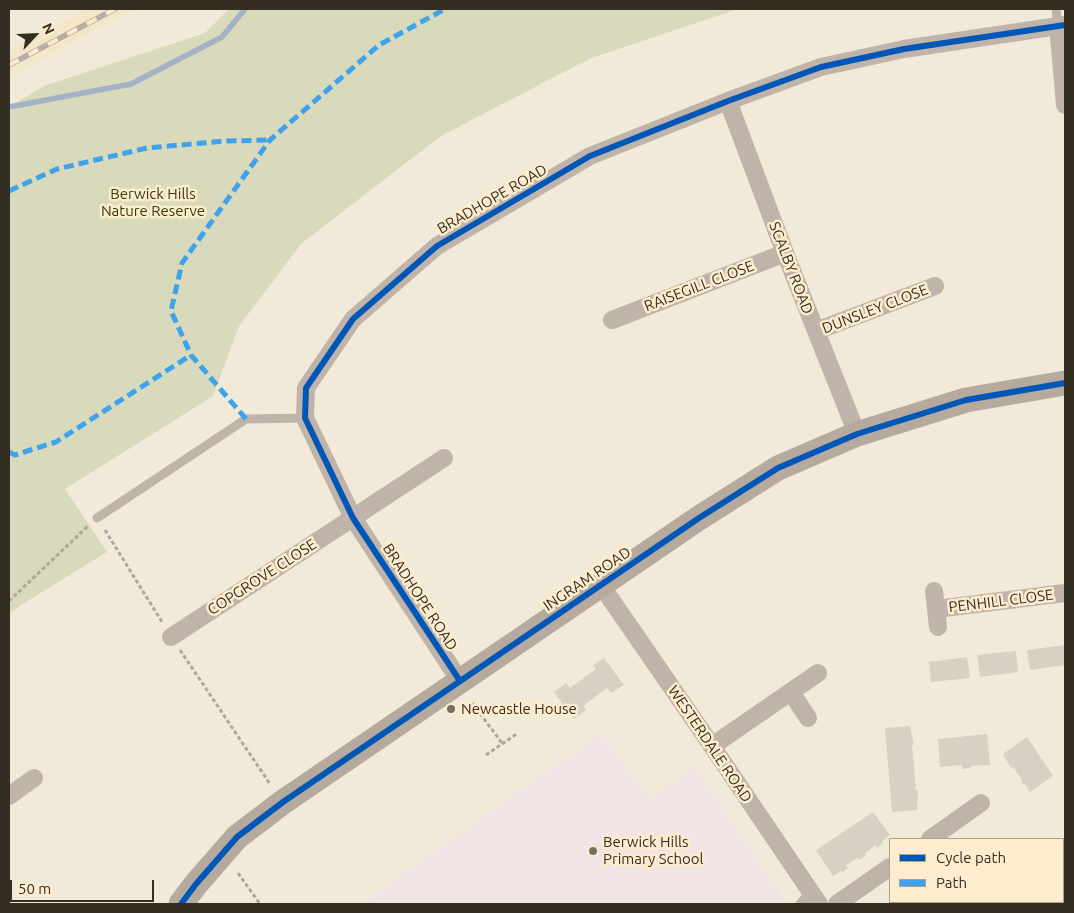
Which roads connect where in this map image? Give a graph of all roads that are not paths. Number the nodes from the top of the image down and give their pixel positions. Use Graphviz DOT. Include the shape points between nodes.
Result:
graph roads {
  1 [pos="1060,20"];
  2 [pos="728,101"];
  3 [pos="1065,105"];
  4 [pos="785,253"];
  5 [pos="935,286"];
  6 [pos="612,320"];
  7 [pos="816,331"];
  8 [pos="1065,383"];
  9 [pos="305,418"];
  10 [pos="858,434"];
  11 [pos="444,458"];
  12 [pos="97,518"];
  13 [pos="353,518"];
  14 [pos="601,585"];
  15 [pos="934,591"];
  16 [pos="1065,593"];
  17 [pos="936,609"];
  18 [pos="938,627"];
  19 [pos="171,637"];
  20 [pos="818,673"];
  21 [pos="460,681"];
  22 [pos="791,692"];
  23 [pos="808,718"];
  24 [pos="712,746"];
  25 [pos="34,778"];
  26 [pos="9,796"];
  27 [pos="981,803"];
  28 [pos="931,838"];
  29 [pos="889,868"];
  30 [pos="810,900"];
  31 [pos="181,904"];
  32 [pos="837,904"];
  1 -- 2 [label="street, BRADHOPE ROAD" via="821,68"];
  1 -- 3 [label="street"];
  2 -- 4 [label="street, SCALBY ROAD"];
  2 -- 9 [label="street, BRADHOPE ROAD" via="590,156 437,246 353,319 306,388"];
  4 -- 6 [label="street, RAISEGILL CLOSE"];
  4 -- 7 [label="street, SCALBY ROAD"];
  5 -- 7 [label="street, DUNSLEY CLOSE"];
  7 -- 10 [label="street, SCALBY ROAD"];
  8 -- 10 [label="street, INGRAM ROAD" via="966,400"];
  9 -- 12 [label="lane" via="246,419"];
  9 -- 13 [label="street, BRADHOPE ROAD"];
  10 -- 14 [label="street, INGRAM ROAD" via="778,468"];
  11 -- 13 [label="street, COPGROVE CLOSE"];
  13 -- 19 [label="street, COPGROVE CLOSE"];
  13 -- 21 [label="street, BRADHOPE ROAD"];
  14 -- 21 [label="street, INGRAM ROAD"];
  14 -- 24 [label="street, WESTERDALE ROAD"];
  15 -- 17 [label="street, PENHILL CLOSE"];
  16 -- 17 [label="street, PENHILL CLOSE"];
  17 -- 18 [label="street, PENHILL CLOSE"];
  20 -- 22 [label="street"];
  21 -- 31 [label="street, INGRAM ROAD" via="283,802 238,837"];
  22 -- 23 [label="street"];
  22 -- 24 [label="street"];
  24 -- 30 [label="street, WESTERDALE ROAD"];
  25 -- 26 [label="street"];
  27 -- 28 [label="street"];
  29 -- 32 [label="street"];
}
